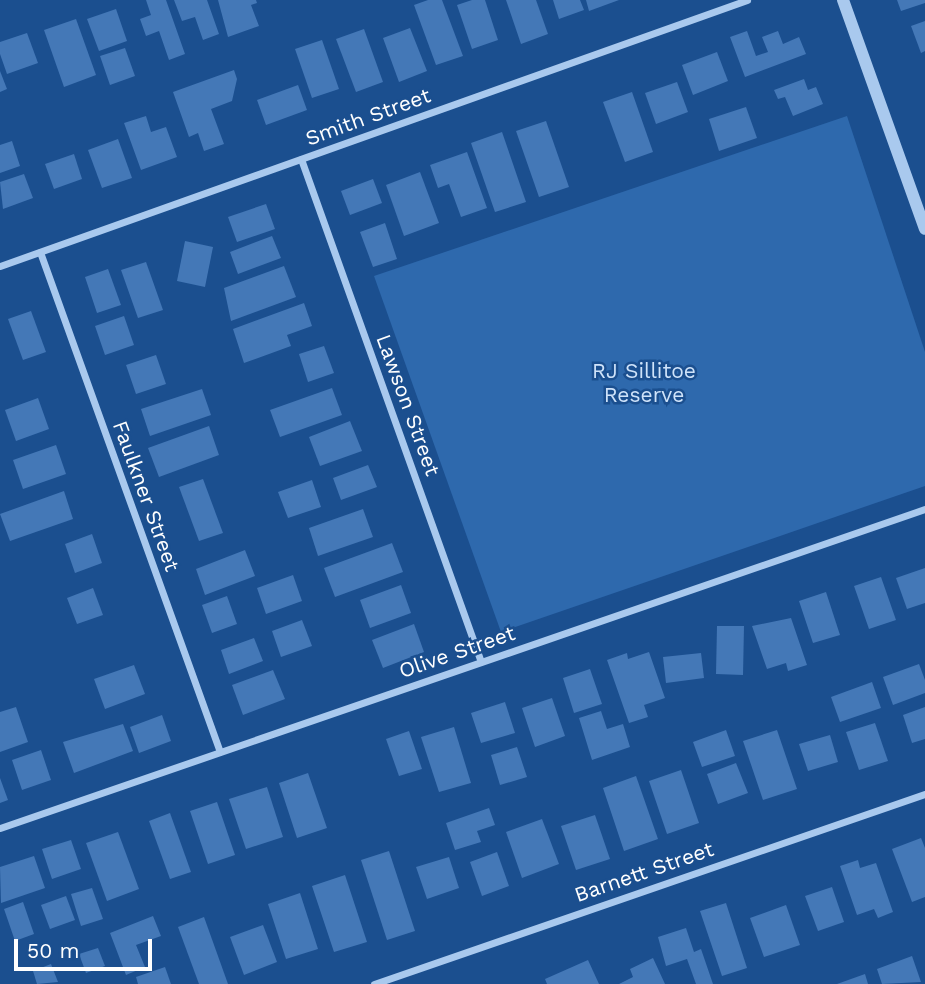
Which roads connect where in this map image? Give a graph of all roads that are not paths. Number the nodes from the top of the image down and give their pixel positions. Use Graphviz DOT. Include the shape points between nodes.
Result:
graph roads {
  1 [pos="747,0"];
  2 [pos="843,0"];
  3 [pos="301,159"];
  4 [pos="925,229"];
  5 [pos="40,252"];
  6 [pos="0,266"];
  7 [pos="925,509"];
  8 [pos="481,662"];
  9 [pos="220,752"];
  10 [pos="925,794"];
  11 [pos="0,828"];
  12 [pos="374,984"];
  1 -- 3 [label="street, Smith Street"];
  2 -- 4 [label="street"];
  3 -- 5 [label="street, Smith Street"];
  3 -- 8 [label="street, Lawson Street"];
  5 -- 6 [label="street, Smith Street"];
  5 -- 9 [label="street, Faulkner Street"];
  7 -- 8 [label="street, Olive Street"];
  8 -- 9 [label="street, Olive Street"];
  9 -- 11 [label="street, Olive Street"];
  10 -- 12 [label="street, Barnett Street"];
}
